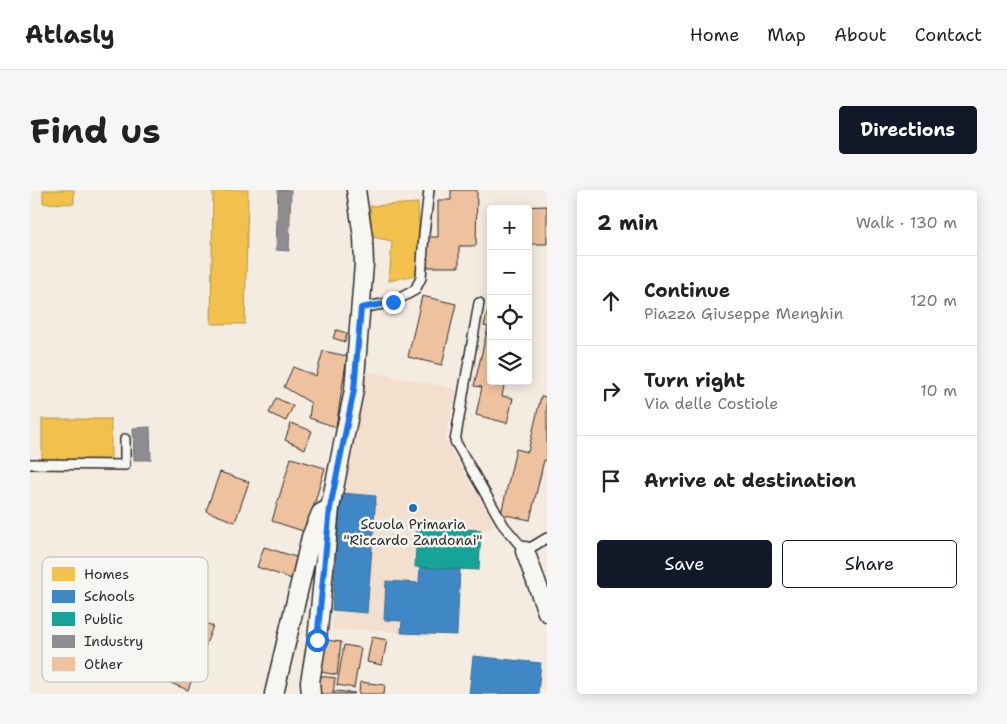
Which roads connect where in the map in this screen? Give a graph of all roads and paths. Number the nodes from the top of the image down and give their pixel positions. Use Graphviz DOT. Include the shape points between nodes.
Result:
graph roads {
  1 [pos="356,190"];
  2 [pos="429,190"];
  3 [pos="479,303"];
  4 [pos="361,308"];
  5 [pos="125,440"];
  6 [pos="30,464"];
  7 [pos="330,508"];
  8 [pos="547,538"];
  9 [pos="525,551"];
  10 [pos="547,612"];
  11 [pos="274,694"];
  12 [pos="311,694"];
  1 -- 4 [label="street" via="363,237"];
  2 -- 4 [label="lane" via="422,278 415,290 393,302"];
  3 -- 9 [label="lane" via="455,441 504,526"];
  4 -- 7 [label="street" via="354,390"];
  5 -- 6 [label="lane" via="125,465"];
  7 -- 11 [label="street" via="322,513 311,538"];
  7 -- 12 [label="street"];
  8 -- 9 [label="lane"];
  9 -- 10 [label="street"];
}
